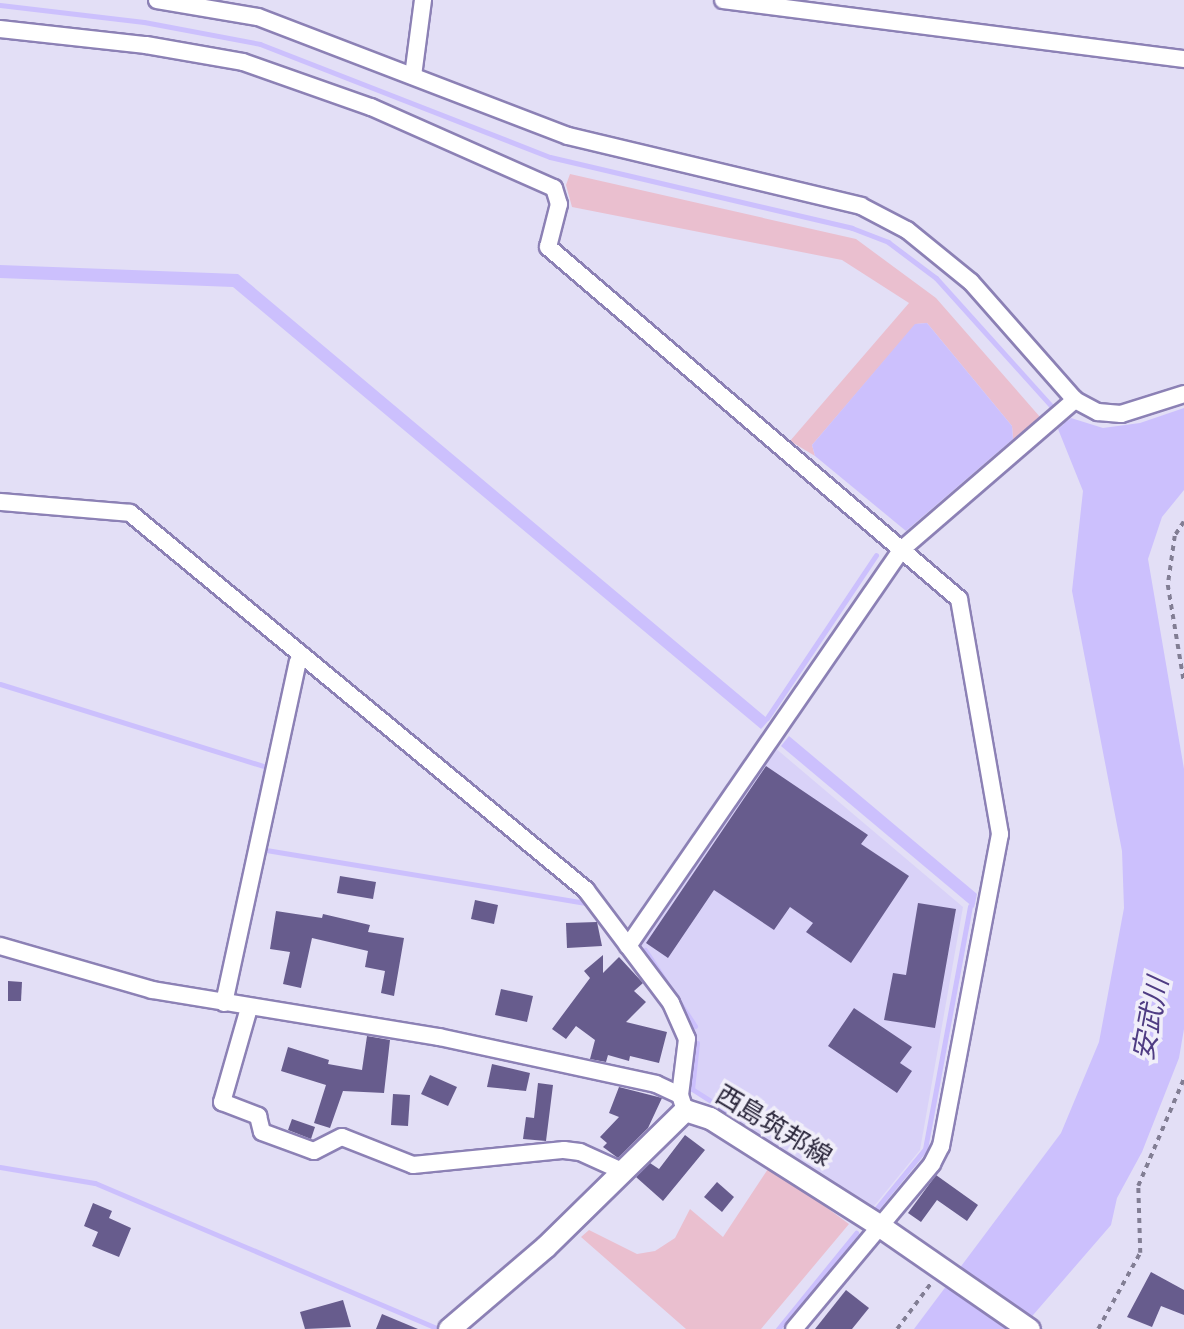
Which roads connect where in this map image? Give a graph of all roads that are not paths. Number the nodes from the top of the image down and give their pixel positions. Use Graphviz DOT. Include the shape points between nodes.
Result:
graph roads {
  1 [pos="157,0"];
  2 [pos="423,0"];
  3 [pos="723,0"];
  4 [pos="0,29"];
  5 [pos="1184,59"];
  6 [pos="413,76"];
  7 [pos="1184,394"];
  8 [pos="1074,400"];
  9 [pos="0,502"];
  10 [pos="901,550"];
  11 [pos="303,656"];
  12 [pos="0,946"];
  13 [pos="628,946"];
  14 [pos="224,1003"];
  15 [pos="249,1008"];
  16 [pos="683,1102"];
  17 [pos="622,1171"];
  18 [pos="880,1226"];
  19 [pos="449,1329"];
  20 [pos="794,1329"];
  21 [pos="1029,1329"];
  1 -- 6 [label="street" via="258,17"];
  2 -- 6 [label="street"];
  3 -- 5 [label="street"];
  4 -- 10 [label="street" via="146,45 243,62 370,107 554,188 559,204 548,247"];
  6 -- 8 [label="street" via="568,136 861,206 907,230 971,282"];
  7 -- 8 [label="street" via="1121,414 1098,412"];
  8 -- 10 [label="street"];
  9 -- 11 [label="street" via="130,513"];
  10 -- 13 [label="street"];
  10 -- 18 [label="street" via="959,599 965,613 1000,834 941,1146 932,1164"];
  11 -- 13 [label="street" via="586,890"];
  11 -- 14 [label="street" via="298,662"];
  12 -- 14 [label="street" via="152,990"];
  13 -- 16 [label="street" via="671,1003 687,1039"];
  14 -- 15 [label="street"];
  15 -- 16 [label="street" via="439,1037 656,1084"];
  15 -- 17 [label="street" via="222,1102 258,1116 262,1132 314,1151 342,1137 413,1165 564,1150 580,1152"];
  16 -- 17 [label="main road, 西島筑邦線"];
  16 -- 18 [label="main road, 西島筑邦線"];
  17 -- 19 [label="main road, 西島筑邦線" via="545,1247"];
  18 -- 20 [label="street"];
  18 -- 21 [label="main road, 西島筑邦線"];
}
